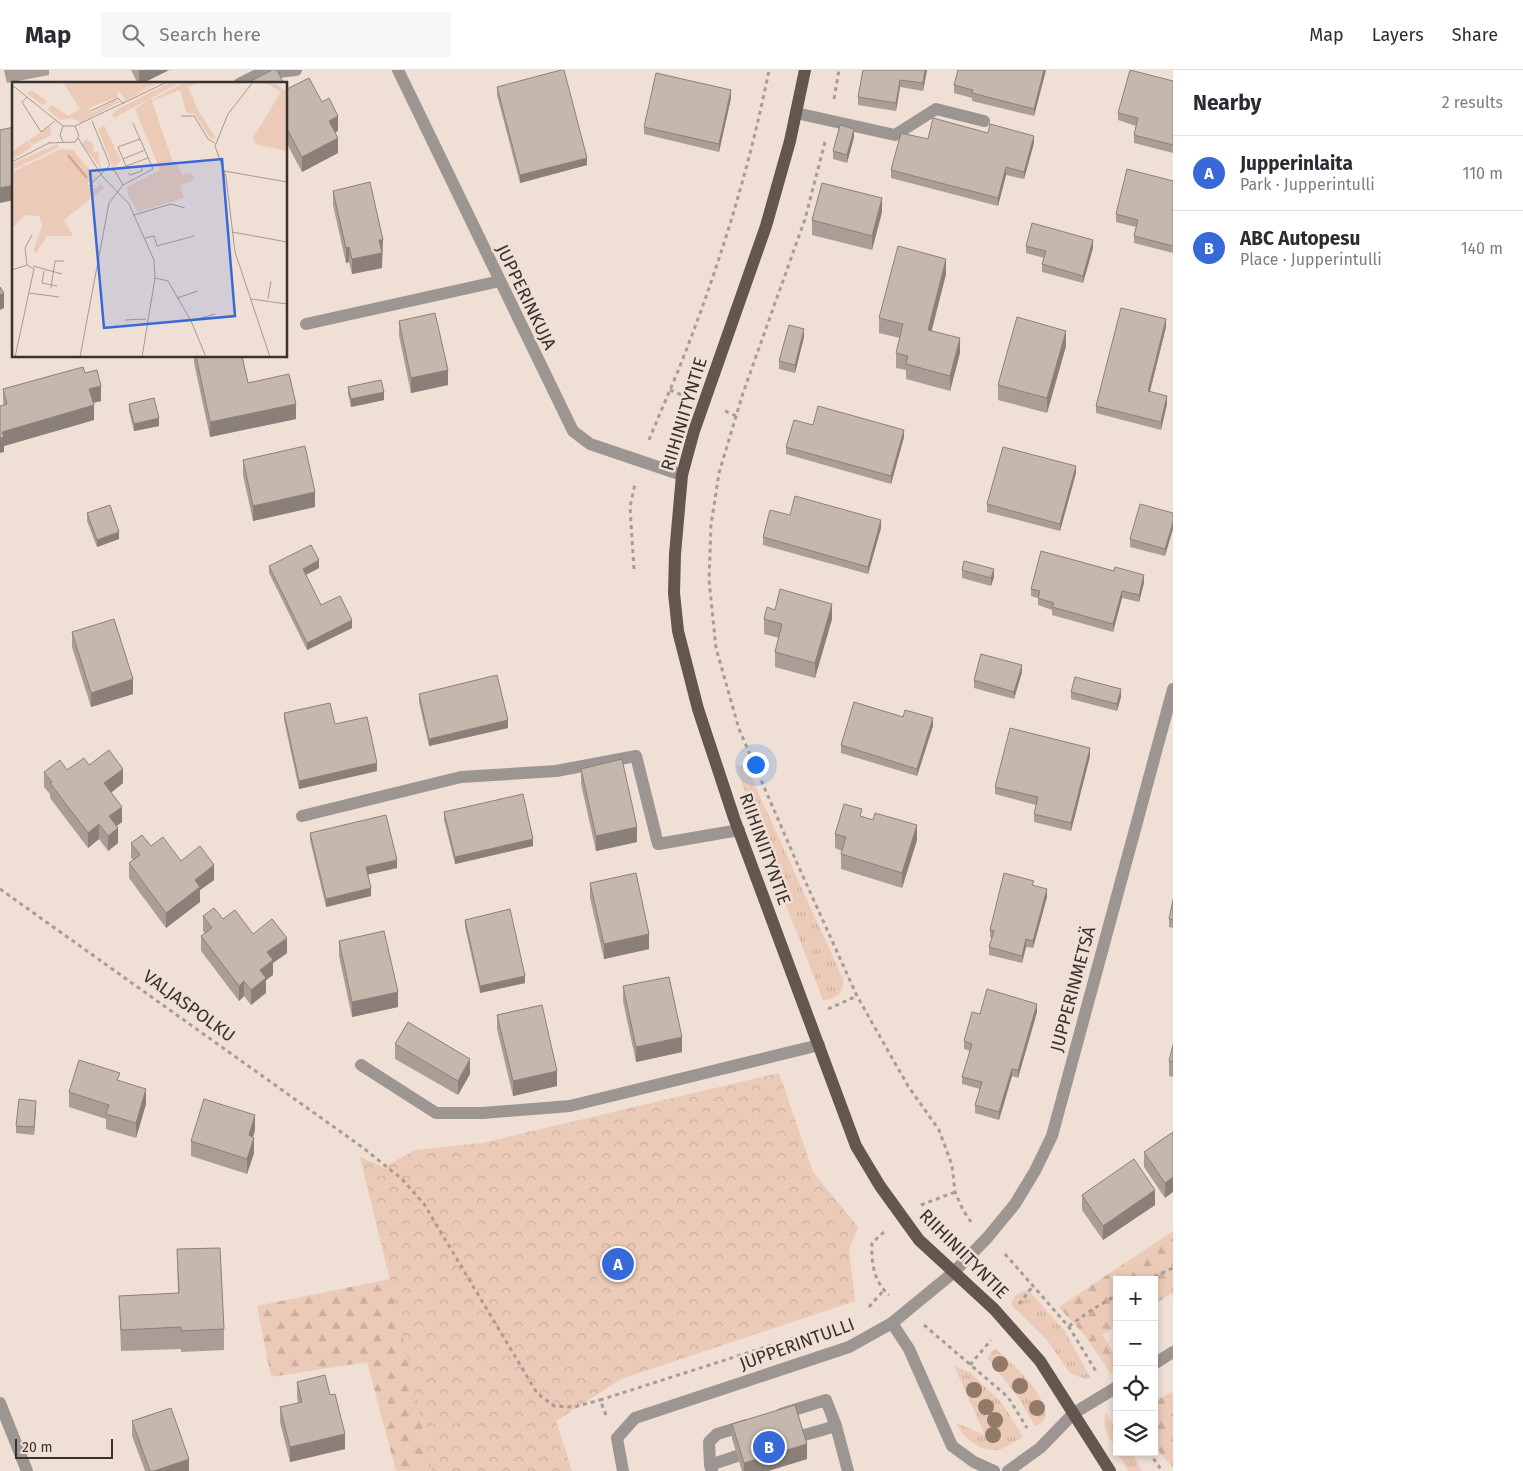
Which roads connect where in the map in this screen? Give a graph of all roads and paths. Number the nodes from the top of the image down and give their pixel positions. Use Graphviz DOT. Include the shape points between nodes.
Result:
graph roads {
  1 [pos="296,70"];
  2 [pos="398,70"];
  3 [pos="769,70"];
  4 [pos="805,70"];
  5 [pos="839,70"];
  6 [pos="242,82"];
  7 [pos="796,112"];
  8 [pos="830,121"];
  9 [pos="984,121"];
  10 [pos="500,281"];
  11 [pos="306,324"];
  12 [pos="640,461"];
  13 [pos="682,475"];
  14 [pos="634,569"];
  15 [pos="1173,689"];
  16 [pos="302,816"];
  17 [pos="739,830"];
  18 [pos="0,889"];
  19 [pos="819,1045"];
  20 [pos="362,1065"];
  21 [pos="986,1238"];
  22 [pos="1173,1268"];
  23 [pos="954,1272"];
  24 [pos="1156,1276"];
  25 [pos="884,1290"];
  26 [pos="1113,1297"];
  27 [pos="908,1311"];
  28 [pos="892,1323"];
  29 [pos="1069,1327"];
  30 [pos="1173,1352"];
  31 [pos="1158,1361"];
  32 [pos="1112,1390"];
  33 [pos="600,1400"];
  34 [pos="0,1403"];
  35 [pos="1074,1413"];
  36 [pos="836,1426"];
  37 [pos="801,1436"];
  38 [pos="1040,1448"];
  39 [pos="737,1456"];
  40 [pos="1152,1456"];
  41 [pos="711,1468"];
  42 [pos="27,1471"];
  43 [pos="622,1471"];
  44 [pos="848,1471"];
  45 [pos="994,1471"];
  46 [pos="1008,1471"];
  47 [pos="1110,1471"];
  48 [pos="1162,1471"];
  1 -- 6 [label="street" via="259,74"];
  2 -- 10 [label="street, JUPPERINKUJA"];
  3 -- 12 [label="path" via="722,252 681,364"];
  4 -- 7 [label="main road, RIIHINIITYNTIE"];
  5 -- 8 [label="path"];
  7 -- 8 [label="street"];
  7 -- 13 [label="main road, RIIHINIITYNTIE" via="766,226 694,430"];
  8 -- 9 [label="street" via="895,135 936,110"];
  8 -- 21 [label="path" via="805,219 743,393 719,473 711,525 709,580 716,648 739,729 857,996 908,1086 939,1130 963,1210"];
  10 -- 11 [label="street"];
  10 -- 12 [label="street, JUPPERINKUJA" via="573,431 590,444"];
  12 -- 13 [label="street, JUPPERINKUJA"];
  12 -- 14 [label="path" via="630,507"];
  13 -- 17 [label="main road, RIIHINIITYNTIE" via="675,554 674,593 678,631 698,709"];
  15 -- 21 [label="street, JUPPERINMETSÄ" via="1052,1136 1015,1204"];
  16 -- 17 [label="street" via="460,778 556,771 636,756 658,844"];
  17 -- 19 [label="main road, RIIHINIITYNTIE"];
  18 -- 33 [label="path, VALJASPOLKU" via="402,1178 424,1204 536,1393 554,1406 574,1407"];
  19 -- 20 [label="street" via="570,1106 482,1113 436,1113"];
  19 -- 23 [label="main road, RIIHINIITYNTIE" via="856,1146 880,1186 920,1240"];
  21 -- 23 [label="street, JUPPERINMETSÄ"];
  21 -- 29 [label="path" via="1003,1251"];
  22 -- 24 [label="path"];
  23 -- 27 [label="street, JUPPERINTULLI"];
  23 -- 35 [label="main road, RIIHINIITYNTIE" via="994,1308 1040,1361"];
  25 -- 27 [label="path"];
  26 -- 29 [label="path"];
  27 -- 28 [label="street, JUPPERINTULLI"];
  27 -- 38 [label="path" via="1008,1397"];
  28 -- 43 [label="street, JUPPERINTULLI" via="849,1347 635,1418 617,1438"];
  28 -- 45 [label="street" via="909,1349 952,1446"];
  29 -- 32 [label="path"];
  30 -- 31 [label="street"];
  32 -- 35 [label="street"];
  34 -- 42 [label="street"];
  35 -- 38 [label="street"];
  35 -- 47 [label="main road, RIIHINIITYNTIE"];
  36 -- 37 [label="street"];
  36 -- 41 [label="street" via="826,1400 718,1434 709,1442"];
  36 -- 44 [label="street"];
  38 -- 46 [label="street"];
  39 -- 41 [label="street"];
  40 -- 48 [label="path"];
}
